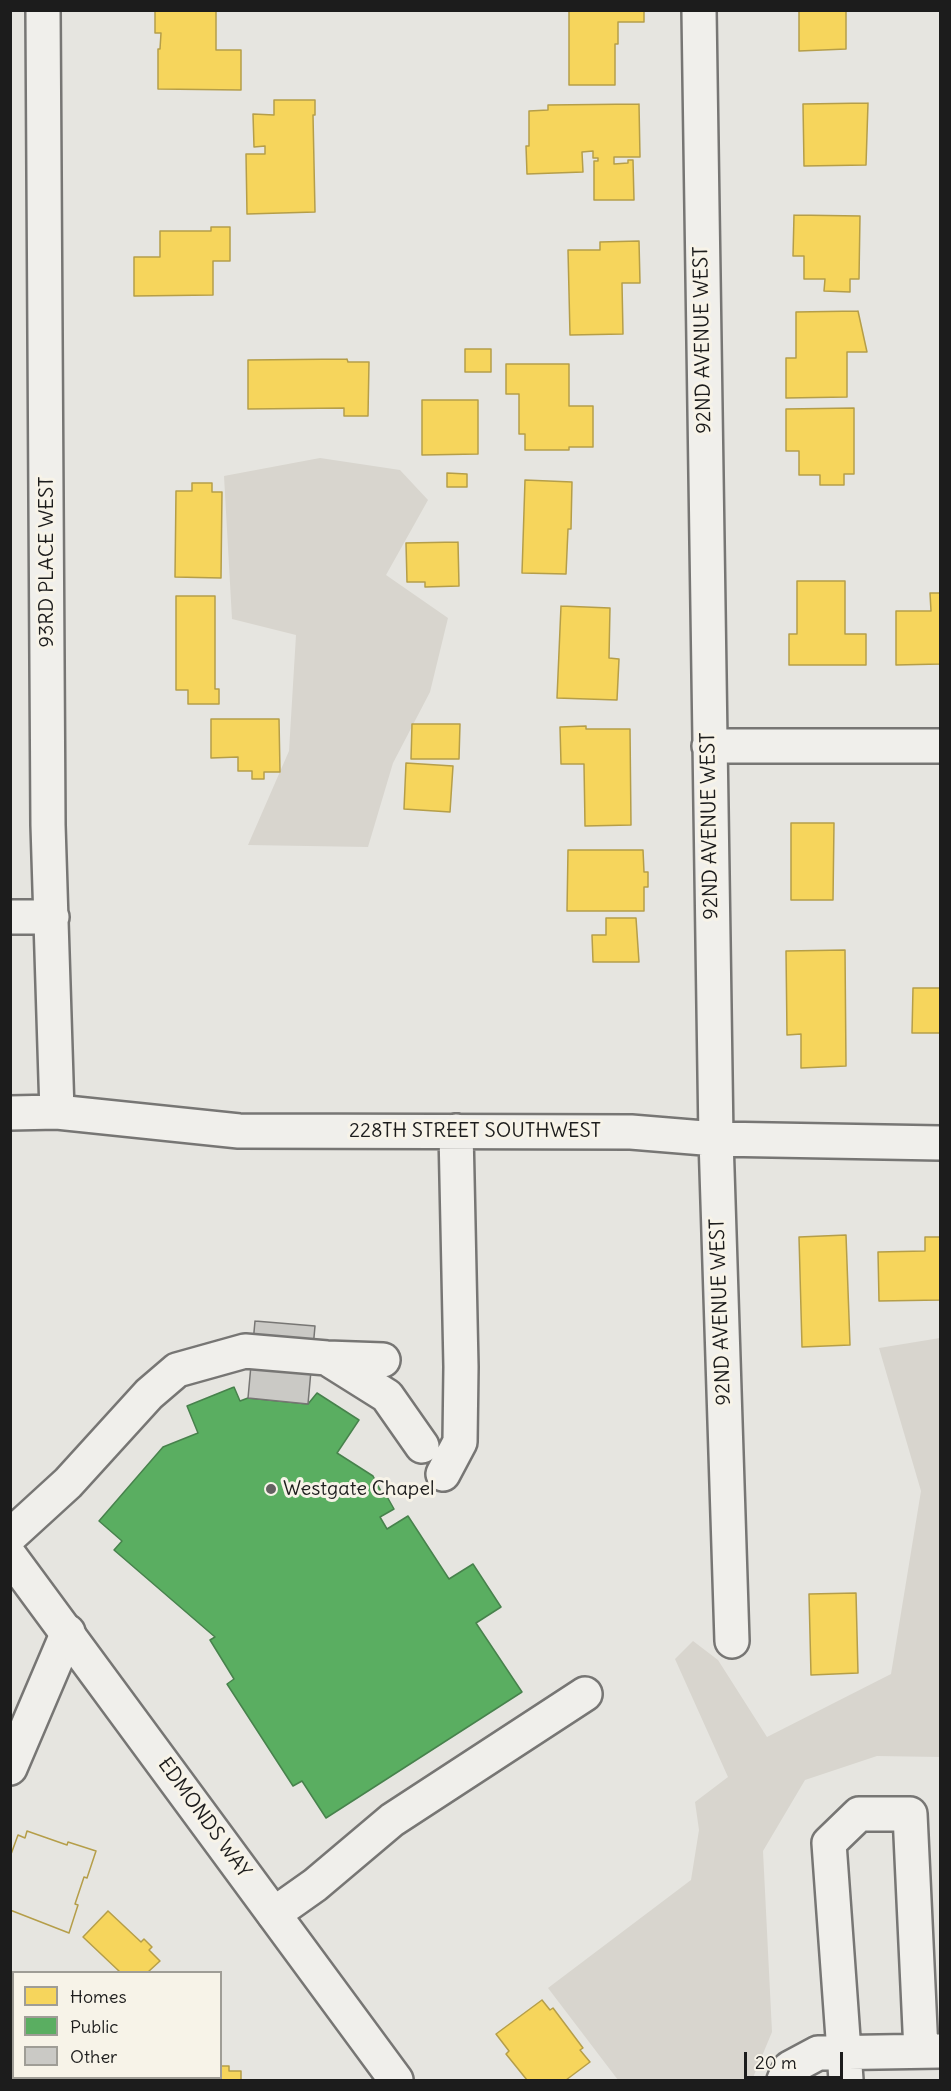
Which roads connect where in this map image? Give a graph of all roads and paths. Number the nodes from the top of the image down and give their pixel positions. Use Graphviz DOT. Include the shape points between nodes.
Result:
graph roads {
  1 [pos="43,10"];
  2 [pos="699,10"];
  3 [pos="709,746"];
  4 [pos="940,746"];
  5 [pos="10,917"];
  6 [pos="52,917"];
  7 [pos="10,1113"];
  8 [pos="57,1113"];
  9 [pos="456,1131"];
  10 [pos="716,1139"];
  11 [pos="940,1143"];
  12 [pos="327,1358"];
  13 [pos="383,1360"];
  14 [pos="422,1446"];
  15 [pos="443,1474"];
  16 [pos="10,1536"];
  17 [pos="10,1556"];
  18 [pos="68,1632"];
  19 [pos="732,1641"];
  20 [pos="585,1694"];
  21 [pos="10,1768"];
  22 [pos="274,1914"];
  23 [pos="931,2051"];
  24 [pos="845,2066"];
  25 [pos="396,2080"];
  26 [pos="784,2080"];
  1 -- 6 [label="street, 93RD PLACE WEST" via="48,825"];
  2 -- 3 [label="street, 92ND AVENUE WEST"];
  3 -- 4 [label="street"];
  3 -- 10 [label="street, 92ND AVENUE WEST"];
  5 -- 6 [label="street"];
  6 -- 8 [label="street, 93RD PLACE WEST"];
  7 -- 8 [label="street, 228TH STREET SOUTHWEST"];
  8 -- 9 [label="street, 228TH STREET SOUTHWEST" via="239,1131"];
  9 -- 10 [label="street, 228TH STREET SOUTHWEST" via="631,1132"];
  9 -- 15 [label="street" via="460,1442"];
  10 -- 11 [label="street, 228TH STREET SOUTHWEST"];
  10 -- 19 [label="street, 92ND AVENUE WEST"];
  12 -- 13 [label="street"];
  12 -- 14 [label="street" via="387,1396"];
  12 -- 16 [label="street" via="245,1352 177,1370 149,1394 68,1483"];
  17 -- 18 [label="street, EDMONDS WAY"];
  18 -- 21 [label="street"];
  18 -- 22 [label="street, EDMONDS WAY"];
  20 -- 22 [label="street" via="392,1820"];
  22 -- 25 [label="street, EDMONDS WAY"];
  23 -- 24 [label="street"];
  23 -- 24 [label="street" via="910,1814 859,1814 829,1843"];
  24 -- 26 [label="street" via="818,2053 790,2068"];
}
